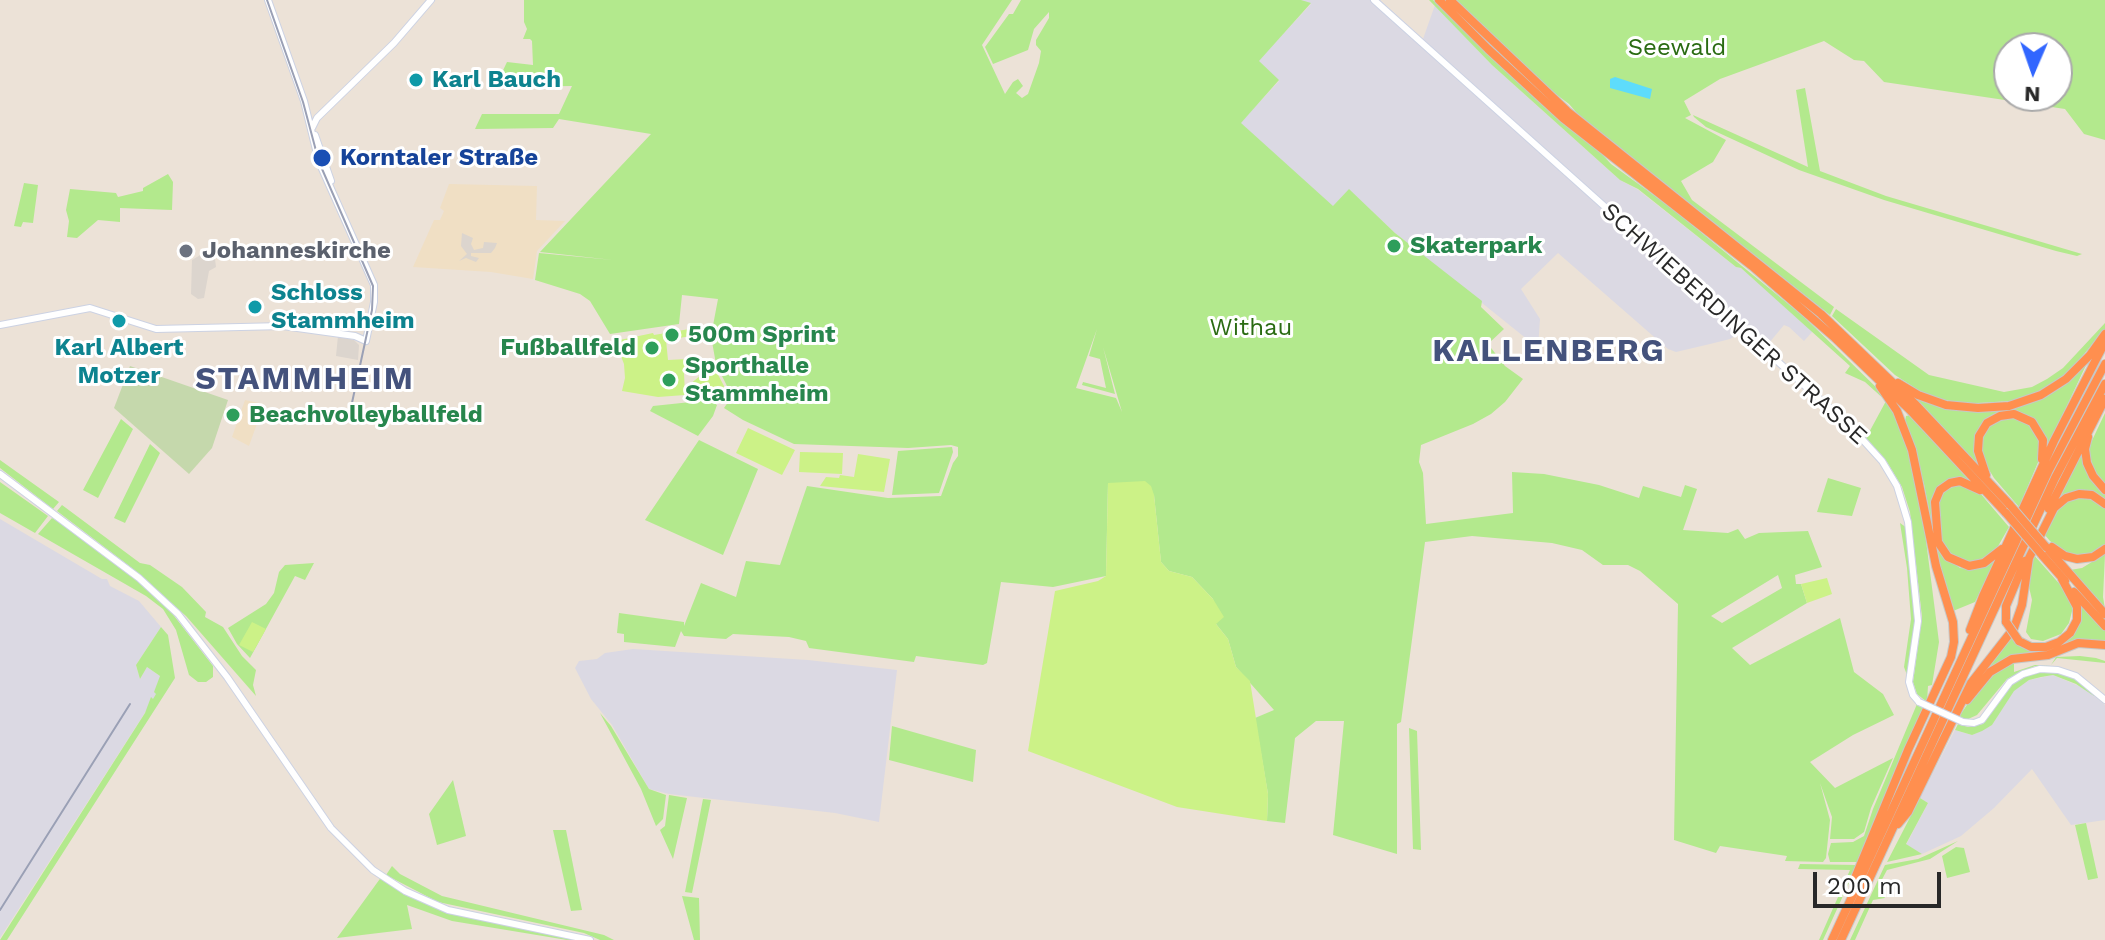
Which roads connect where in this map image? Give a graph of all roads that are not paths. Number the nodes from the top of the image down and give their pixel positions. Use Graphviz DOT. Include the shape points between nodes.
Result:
graph roads {
  1 [pos="268,0"];
  2 [pos="431,0"];
  3 [pos="1374,0"];
  4 [pos="1439,0"];
  5 [pos="1450,0"];
  6 [pos="313,118"];
  7 [pos="0,325"];
  8 [pos="2105,334"];
  9 [pos="2105,342"];
  10 [pos="2105,364"];
  11 [pos="1871,372"];
  12 [pos="1887,377"];
  13 [pos="2105,384"];
  14 [pos="2105,399"];
  15 [pos="2092,422"];
  16 [pos="2039,473"];
  17 [pos="0,474"];
  18 [pos="1990,483"];
  19 [pos="2105,490"];
  20 [pos="1997,503"];
  21 [pos="2105,504"];
  22 [pos="2008,509"];
  23 [pos="2005,547"];
  24 [pos="2046,548"];
  25 [pos="2105,549"];
  26 [pos="2062,579"];
  27 [pos="2105,614"];
  28 [pos="2105,626"];
  29 [pos="2105,645"];
  30 [pos="1961,660"];
  31 [pos="2105,700"];
  32 [pos="1955,716"];
  33 [pos="1890,834"];
  34 [pos="1870,859"];
  35 [pos="1865,870"];
  36 [pos="590,940"];
  37 [pos="1832,940"];
  38 [pos="1841,940"];
  1 -- 6 [label="street"];
  2 -- 6 [label="street" via="394,43"];
  3 -- 31 [label="street, SCHWIEBERDINGER STRASSE, bridge" via="1852,428 1882,461 1908,522 1918,621 1909,682 1919,702 1974,723 1982,720 2010,682 2040,669 2076,676"];
  4 -- 11 [label="highway" via="1563,118 1752,266"];
  5 -- 12 [label="highway" via="1567,111 1821,314"];
  6 -- 7 [label="street" via="319,162 374,285 366,341 283,326 149,329 90,308"];
  8 -- 12 [label="highway" via="2066,379 2009,406 1946,405"];
  9 -- 16 [label="highway"];
  10 -- 30 [label="highway" via="2048,472"];
  11 -- 20 [label="highway"];
  11 -- 34 [label="highway" via="1892,402 1912,450 1954,632 1951,657 1908,750"];
  12 -- 18 [label="highway"];
  13 -- 33 [label="highway" via="2055,478"];
  14 -- 15 [label="highway"];
  15 -- 19 [label="highway" via="2086,459"];
  15 -- 26 [label="highway, bridge" via="2006,606 2006,622 2019,641 2046,647 2070,633 2077,607"];
  16 -- 18 [label="highway" via="2044,448 2037,427 2021,415 2007,414 1987,423 1979,436 1979,459"];
  16 -- 23 [label="highway"];
  17 -- 36 [label="street" via="139,578 187,624 331,828 373,870 448,910"];
  18 -- 22 [label="highway"];
  20 -- 22 [label="highway"];
  20 -- 23 [label="highway" via="1974,485 1950,483 1935,502 1936,533 1942,551 1962,565 1984,563"];
  21 -- 32 [label="highway" via="2079,494 2054,508 2028,562 2014,628 1977,674"];
  22 -- 24 [label="highway, bridge"];
  22 -- 24 [label="highway, bridge"];
  23 -- 30 [label="highway"];
  24 -- 25 [label="highway" via="2077,559"];
  24 -- 26 [label="highway"];
  24 -- 27 [label="highway"];
  26 -- 28 [label="highway"];
  29 -- 32 [label="highway" via="2078,643 2048,655 2006,661 1983,679"];
  30 -- 34 [label="highway"];
  32 -- 33 [label="highway" via="1908,812"];
  33 -- 34 [label="highway"];
  34 -- 35 [label="highway"];
  34 -- 35 [label="highway"];
  35 -- 37 [label="highway"];
  35 -- 38 [label="highway"];
}
